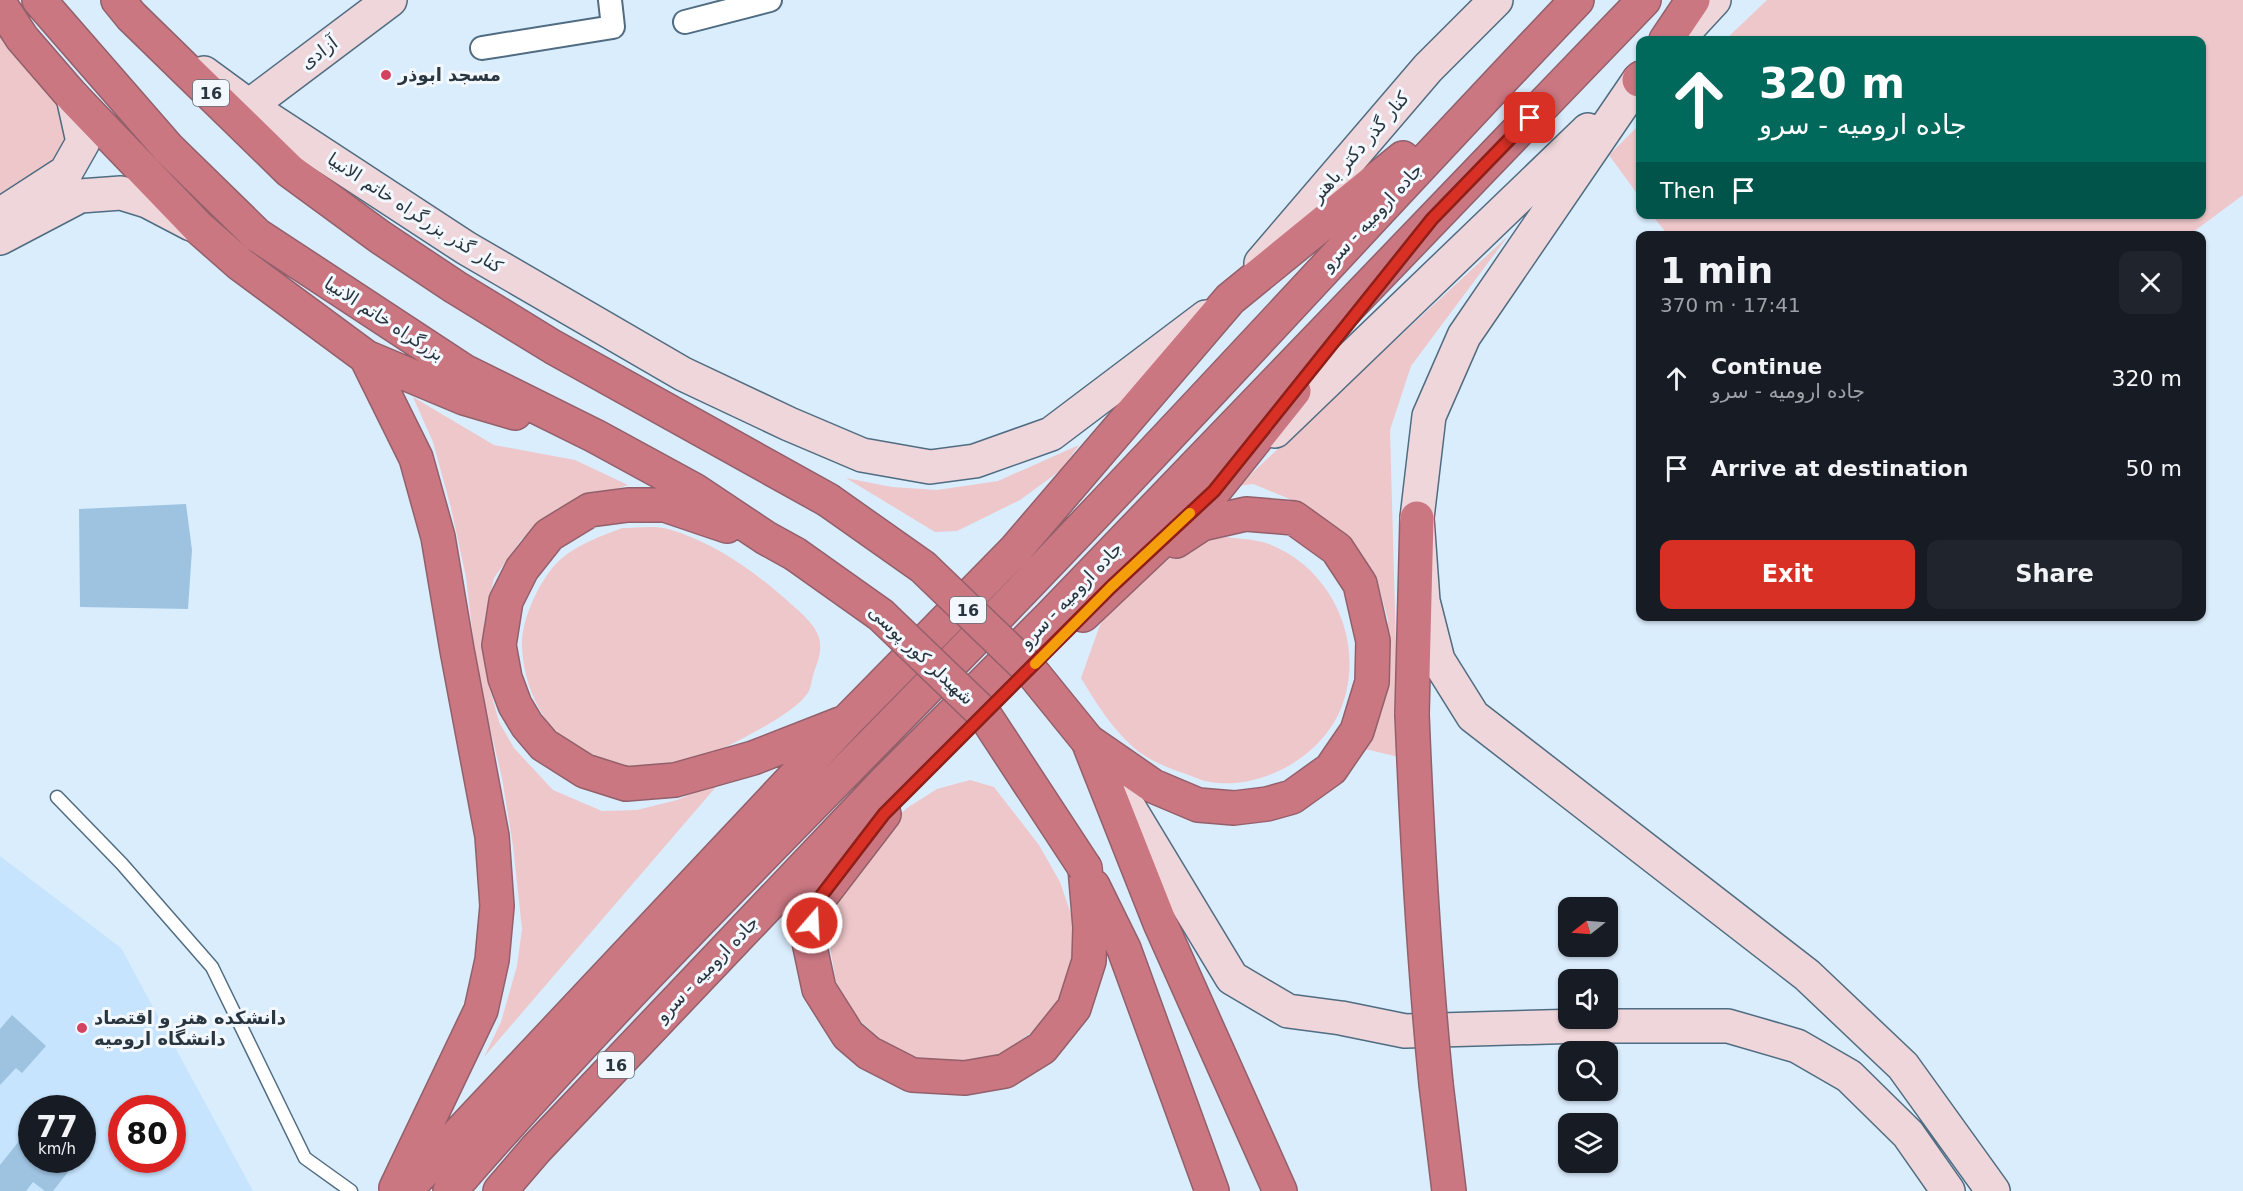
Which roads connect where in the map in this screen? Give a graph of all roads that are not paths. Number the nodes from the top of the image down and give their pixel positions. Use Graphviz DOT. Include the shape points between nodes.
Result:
graph roads {
  1 [pos="39,0"];
  2 [pos="390,0"];
  3 [pos="610,0"];
  4 [pos="770,0"];
  5 [pos="1496,0"];
  6 [pos="1577,0"];
  7 [pos="1644,0"];
  8 [pos="1692,0"];
  9 [pos="1714,0"];
  10 [pos="0,4"];
  11 [pos="123,5"];
  12 [pos="685,22"];
  13 [pos="1669,36"];
  14 [pos="1681,36"];
  15 [pos="156,39"];
  16 [pos="482,48"];
  17 [pos="1502,78"];
  18 [pos="1636,83"];
  19 [pos="1636,85"];
  20 [pos="73,97"];
  21 [pos="249,105"];
  22 [pos="0,215"];
  23 [pos="1432,219"];
  24 [pos="200,228"];
  25 [pos="0,238"];
  26 [pos="1230,299"];
  27 [pos="366,357"];
  28 [pos="682,374"];
  29 [pos="595,436"];
  30 [pos="1214,491"];
  31 [pos="1417,518"];
  32 [pos="766,538"];
  33 [pos="795,554"];
  34 [pos="1111,587"];
  35 [pos="847,721"];
  36 [pos="1088,741"];
  37 [pos="57,797"];
  38 [pos="884,814"];
  39 [pos="1085,868"];
  40 [pos="734,940"];
  41 [pos="351,1191"];
  42 [pos="394,1191"];
  43 [pos="405,1191"];
  44 [pos="450,1191"];
  45 [pos="500,1191"];
  46 [pos="1212,1191"];
  47 [pos="1280,1191"];
  48 [pos="1449,1191"];
  49 [pos="1948,1191"];
  50 [pos="1993,1191"];
  1 -- 29 [label="highway, بزرگراه خاتم الانبیا" via="168,148 257,236 464,370"];
  2 -- 21 [label="main road, آزادی"];
  3 -- 16 [label="street" via="613,27"];
  4 -- 12 [label="street"];
  5 -- 26 [label="main road, کنار گذر دکتر باهنر" via="1428,68"];
  6 -- 17 [label="highway, جاده ارومیه - سرو"];
  7 -- 23 [label="highway, جاده ارومیه - سرو"];
  8 -- 13 [label="highway"];
  9 -- 14 [label="main road"];
  10 -- 20 [label="highway" via="22,38"];
  11 -- 15 [label="highway, 16"];
  15 -- 21 [label="main road, کنار گذر بزرگراه خاتم الانبیا"];
  15 -- 36 [label="highway, 16, bridge" via="290,171 380,237 553,347 828,500 923,567 1032,672"];
  17 -- 26 [label="highway"];
  17 -- 44 [label="highway, جاده ارومیه - سرو" via="1030,582 708,912"];
  18 -- 30 [label="main road"];
  19 -- 31 [label="main road" via="1464,336 1429,416"];
  20 -- 22 [label="main road" via="83,142 66,172"];
  20 -- 24 [label="highway"];
  21 -- 28 [label="main road, کنار گذر بزرگراه خاتم الانبیا" via="466,248"];
  23 -- 30 [label="highway"];
  23 -- 40 [label="highway, جاده ارومیه - سرو / 16"];
  24 -- 25 [label="main road" via="147,201 121,193 80,196"];
  24 -- 27 [label="highway" via="240,264"];
  26 -- 28 [label="main road, کنار گذر دکتر باهنر" via="1051,434 975,461 942,466 861,455"];
  26 -- 35 [label="highway" via="1016,549"];
  27 -- 29 [label="highway" via="464,398"];
  27 -- 42 [label="highway" via="416,458 438,537 492,836 497,906 492,960 480,1010"];
  29 -- 32 [label="highway, بزرگراه خاتم الانبیا" via="694,490"];
  30 -- 34 [label="highway"];
  31 -- 48 [label="highway, bridge" via="1413,714 1416,822 1425,966"];
  31 -- 50 [label="main road" via="1423,601 1438,660 1473,716 1807,975 1903,1066"];
  32 -- 33 [label="highway, بزرگراه خاتم الانبیا"];
  32 -- 35 [label="highway" via="665,505 590,510 549,535 522,569 506,601 499,645 515,705 544,745 585,771 626,784 675,780 753,758"];
  33 -- 39 [label="highway, شهیدلر کور پوسی, bridge" via="881,615 984,714"];
  34 -- 36 [label="highway" via="1202,524 1246,514 1294,518 1337,549 1360,584 1373,641 1372,682 1357,731 1331,769 1292,797 1267,804 1234,808 1198,805 1153,786"];
  34 -- 38 [label="highway"];
  35 -- 43 [label="highway"];
  36 -- 47 [label="highway" via="1160,923"];
  36 -- 49 [label="main road" via="1232,978 1288,1011 1405,1031 1728,1026 1797,1046 1849,1076 1908,1134"];
  37 -- 41 [label="lane" via="212,967 305,1158"];
  38 -- 39 [label="highway" via="815,904 809,942 819,989 848,1035 869,1053 912,1075 965,1078 1005,1071 1042,1048 1074,1008 1089,961"];
  38 -- 40 [label="highway"];
  39 -- 46 [label="highway, شهیدلر کور پوسی" via="1124,949"];
  40 -- 45 [label="highway, جاده ارومیه - سرو / 16"];
}
